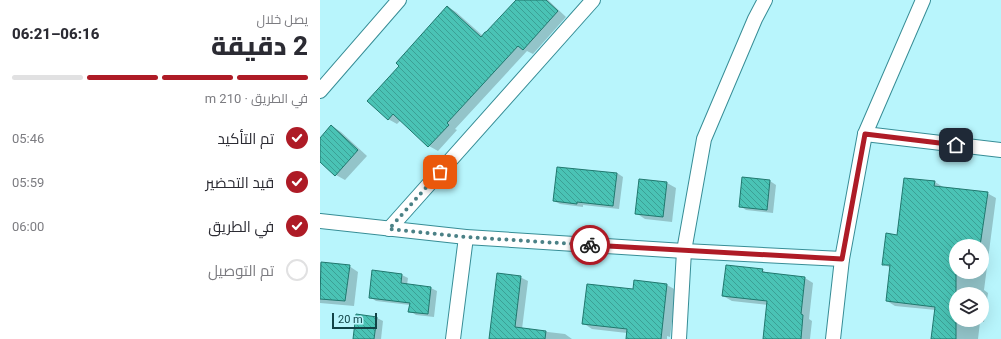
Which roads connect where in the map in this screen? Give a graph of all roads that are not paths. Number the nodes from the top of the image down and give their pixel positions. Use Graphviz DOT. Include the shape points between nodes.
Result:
graph roads {
  1 [pos="399,0"];
  2 [pos="593,0"];
  3 [pos="765,0"];
  4 [pos="923,0"];
  5 [pos="320,91"];
  6 [pos="865,134"];
  7 [pos="1001,150"];
  8 [pos="320,221"];
  9 [pos="389,229"];
  10 [pos="466,237"];
  11 [pos="684,251"];
  12 [pos="842,259"];
  13 [pos="453,339"];
  14 [pos="679,339"];
  15 [pos="833,339"];
  1 -- 5 [label="street"];
  2 -- 9 [label="street"];
  3 -- 11 [label="street" via="704,139"];
  4 -- 6 [label="street"];
  6 -- 7 [label="street"];
  6 -- 12 [label="street"];
  8 -- 9 [label="street"];
  9 -- 10 [label="street"];
  10 -- 11 [label="street"];
  10 -- 13 [label="street"];
  11 -- 12 [label="street"];
  11 -- 14 [label="street"];
  12 -- 15 [label="street"];
}
